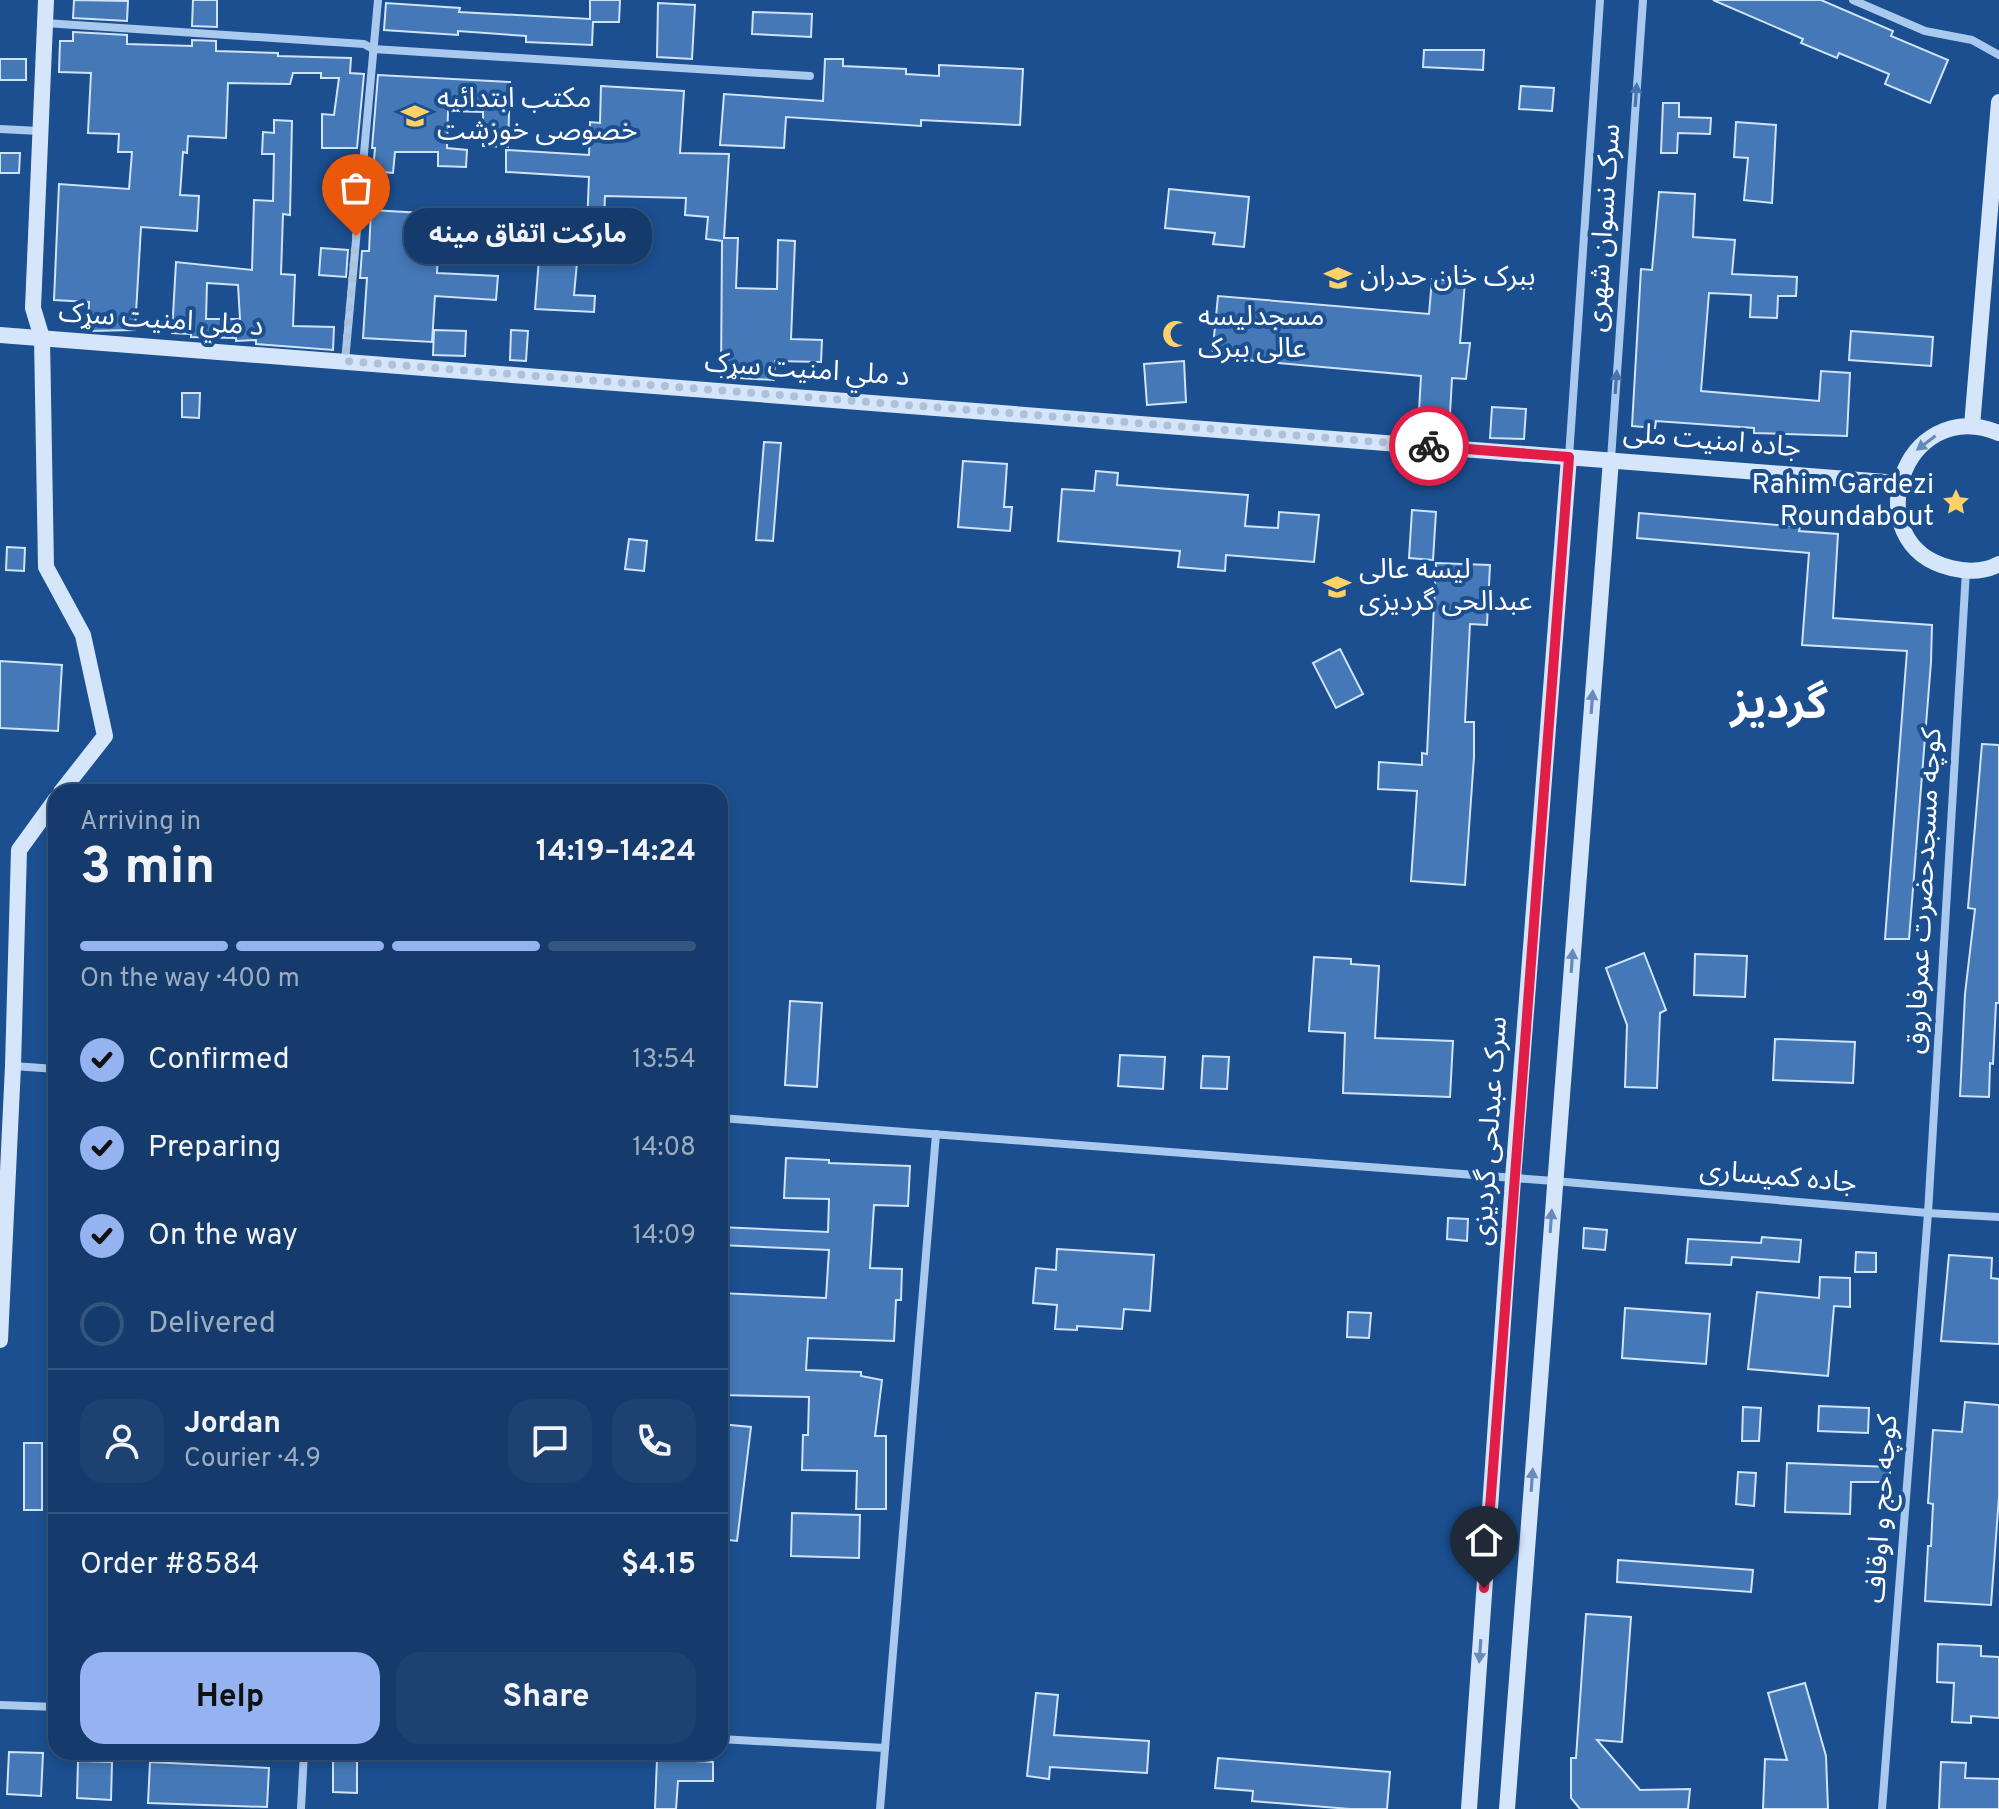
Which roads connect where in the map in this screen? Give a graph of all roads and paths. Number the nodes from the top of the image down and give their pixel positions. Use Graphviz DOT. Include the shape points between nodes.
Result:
graph roads {
  1 [pos="46,0"];
  2 [pos="378,0"];
  3 [pos="1600,0"];
  4 [pos="1643,0"];
  5 [pos="1853,0"];
  6 [pos="44,23"];
  7 [pos="373,49"];
  8 [pos="1999,55"];
  9 [pos="810,76"];
  10 [pos="1999,102"];
  11 [pos="0,129"];
  12 [pos="39,131"];
  13 [pos="0,335"];
  14 [pos="42,338"];
  15 [pos="345,361"];
  16 [pos="1972,426"];
  17 [pos="1999,433"];
  18 [pos="1569,457"];
  19 [pos="1611,460"];
  20 [pos="1898,483"];
  21 [pos="1999,564"];
  22 [pos="1966,571"];
  23 [pos="67,784"];
  24 [pos="48,810"];
  25 [pos="7,1035"];
  26 [pos="13,1066"];
  27 [pos="48,1068"];
  28 [pos="728,1119"];
  29 [pos="936,1134"];
  30 [pos="1513,1179"];
  31 [pos="1554,1181"];
  32 [pos="1928,1213"];
  33 [pos="1999,1217"];
  34 [pos="2,1268"];
  35 [pos="0,1340"];
  36 [pos="0,1705"];
  37 [pos="48,1707"];
  38 [pos="728,1739"];
  39 [pos="885,1748"];
  40 [pos="304,1760"];
  41 [pos="301,1809"];
  42 [pos="880,1809"];
  43 [pos="1469,1809"];
  44 [pos="1507,1809"];
  45 [pos="1882,1809"];
  1 -- 6 [label="main road"];
  2 -- 7 [label="street"];
  3 -- 18 [label="street, سرک نسوان شهری"];
  19 -- 4 [label="street, سرک نسوان شهری, one-way"];
  5 -- 8 [label="street" via="1925,31 1972,40"];
  6 -- 7 [label="street" via="364,44"];
  6 -- 12 [label="main road"];
  7 -- 9 [label="street"];
  7 -- 15 [label="street"];
  10 -- 16 [label="main road"];
  11 -- 12 [label="street"];
  12 -- 14 [label="main road" via="33,308"];
  13 -- 14 [label="main road, د ملي امنیت سړک"];
  14 -- 15 [label="main road, د ملي امنیت سړک"];
  14 -- 23 [label="main road" via="46,567 83,635 105,736"];
  15 -- 18 [label="main road, د ملي امنیت سړک"];
  16 -- 17 [label="main road"];
  16 -- 20 [label="main road, one-way" via="1925,441 1908,460"];
  18 -- 19 [label="main road, جاده امنیت ملی"];
  18 -- 30 [label="main road, سرک عبدلحی گردیزی"];
  19 -- 20 [label="main road, جاده امنیت ملی"];
  31 -- 19 [label="main road, one-way"];
  20 -- 22 [label="main road" via="1897,508 1904,532 1941,566"];
  21 -- 22 [label="main road"];
  22 -- 32 [label="street, کوچه مسجدحضرت عمرفاروق"];
  24 -- 25 [label="main road" via="19,850"];
  25 -- 26 [label="main road"];
  26 -- 27 [label="street"];
  26 -- 34 [label="main road"];
  28 -- 29 [label="street, جاده کمیساری"];
  29 -- 30 [label="street, جاده کمیساری"];
  29 -- 39 [label="street"];
  30 -- 31 [label="street, جاده کمیساری"];
  30 -- 43 [label="main road, سرک عبدلحی گردیزی, one-way"];
  31 -- 32 [label="street, جاده کمیساری"];
  44 -- 31 [label="main road, one-way"];
  32 -- 33 [label="street, جاده کمیساری"];
  32 -- 45 [label="street, کوچه حج و اوقاف"];
  34 -- 35 [label="main road"];
  36 -- 37 [label="street"];
  38 -- 39 [label="street"];
  39 -- 42 [label="street"];
  40 -- 41 [label="street"];
}
